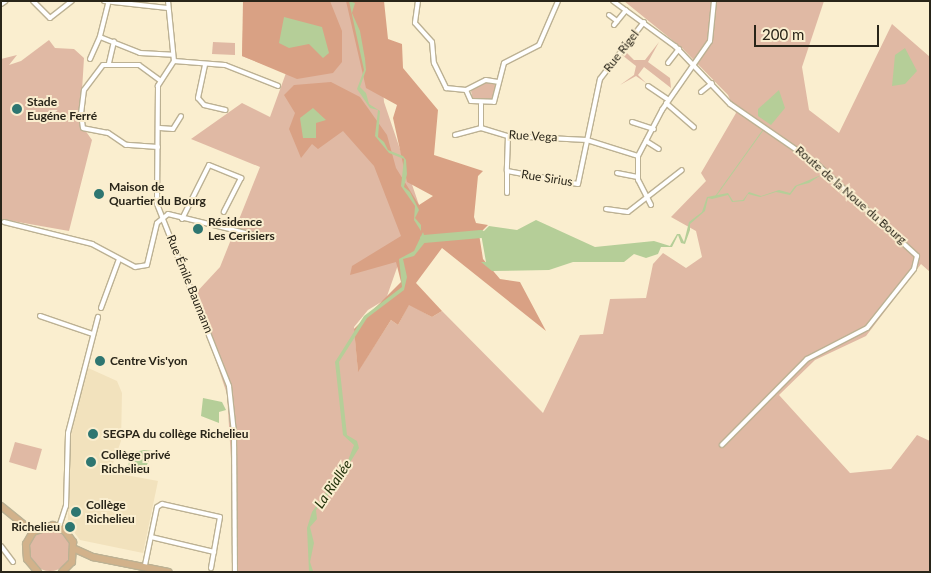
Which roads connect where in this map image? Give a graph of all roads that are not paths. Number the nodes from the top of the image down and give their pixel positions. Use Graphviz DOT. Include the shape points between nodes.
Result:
graph roads {
  1 [pos="33,1"];
  2 [pos="72,1"];
  3 [pos="168,1"];
  4 [pos="418,1"];
  5 [pos="558,1"];
  6 [pos="613,1"];
  7 [pos="714,1"];
  8 [pos="106,3"];
  9 [pos="168,8"];
  10 [pos="626,10"];
  11 [pos="609,15"];
  12 [pos="617,21"];
  13 [pos="644,22"];
  14 [pos="614,25"];
  15 [pos="100,37"];
  16 [pos="114,42"];
  17 [pos="679,49"];
  18 [pos="173,55"];
  19 [pos="90,59"];
  20 [pos="174,61"];
  21 [pos="108,63"];
  22 [pos="668,63"];
  23 [pos="694,63"];
  24 [pos="205,65"];
  25 [pos="160,80"];
  26 [pos="498,82"];
  27 [pos="712,83"];
  28 [pos="278,86"];
  29 [pos="648,86"];
  30 [pos="466,90"];
  31 [pos="701,92"];
  32 [pos="667,102"];
  33 [pos="481,104"];
  34 [pos="226,110"];
  35 [pos="182,116"];
  36 [pos="632,122"];
  37 [pos="694,127"];
  38 [pos="160,128"];
  39 [pos="480,128"];
  40 [pos="654,129"];
  41 [pos="455,135"];
  42 [pos="508,136"];
  43 [pos="587,140"];
  44 [pos="646,141"];
  45 [pos="158,147"];
  46 [pos="659,149"];
  47 [pos="638,156"];
  48 [pos="682,170"];
  49 [pos="507,172"];
  50 [pos="617,174"];
  51 [pos="638,177"];
  52 [pos="507,193"];
  53 [pos="647,199"];
  54 [pos="651,205"];
  55 [pos="606,209"];
  56 [pos="224,212"];
  57 [pos="161,217"];
  58 [pos="182,219"];
  59 [pos="4,222"];
  60 [pos="254,235"];
  61 [pos="119,259"];
  62 [pos="101,308"];
  63 [pos="40,316"];
  64 [pos="98,317"];
  65 [pos="93,334"];
  66 [pos="722,445"];
  67 [pos="1,506"];
  68 [pos="59,527"];
  69 [pos="33,532"];
  70 [pos="151,537"];
  71 [pos="1,546"];
  72 [pos="75,549"];
  73 [pos="214,552"];
  74 [pos="93,557"];
  75 [pos="13,562"];
  76 [pos="72,562"];
  77 [pos="145,564"];
  78 [pos="211,568"];
  79 [pos="36,571"];
  80 [pos="64,571"];
  81 [pos="169,572"];
  82 [pos="235,572"];
  1 -- 2 [label="street" via="47,18"];
  3 -- 9 [label="street"];
  4 -- 30 [label="street" via="415,22 432,42 434,63 444,86 449,90"];
  5 -- 26 [label="street" via="539,45 508,57"];
  6 -- 10 [label="street, Route de la Noue du Bourg"];
  7 -- 23 [label="street" via="710,41"];
  8 -- 9 [label="street"];
  8 -- 15 [label="street"];
  9 -- 18 [label="street"];
  10 -- 12 [label="street"];
  10 -- 13 [label="street, Route de la Noue du Bourg"];
  11 -- 12 [label="street"];
  12 -- 14 [label="street"];
  13 -- 17 [label="street, Route de la Noue du Bourg"];
  13 -- 43 [label="street, Rue Rigel" via="600,79"];
  15 -- 16 [label="street"];
  15 -- 19 [label="street"];
  16 -- 18 [label="street" via="140,53"];
  16 -- 21 [label="street"];
  17 -- 22 [label="street"];
  17 -- 23 [label="street, Route de la Noue du Bourg"];
  18 -- 20 [label="street"];
  20 -- 24 [label="street"];
  20 -- 25 [label="street"];
  21 -- 25 [label="street" via="139,64"];
  21 -- 45 [label="street" via="97,68 84,90 83,128 108,133 126,145"];
  23 -- 27 [label="street, Route de la Noue du Bourg"];
  23 -- 32 [label="street"];
  24 -- 28 [label="street" via="225,65"];
  24 -- 34 [label="street" via="198,98 204,105"];
  25 -- 38 [label="street, Rue Émile Baumann"];
  26 -- 30 [label="street" via="486,80"];
  26 -- 33 [label="street" via="494,102"];
  27 -- 31 [label="street"];
  27 -- 66 [label="street, Route de la Noue du Bourg" via="730,104 817,164 917,256 914,269 867,328 807,359"];
  29 -- 32 [label="street"];
  30 -- 33 [label="street" via="471,101"];
  32 -- 37 [label="street"];
  32 -- 40 [label="street"];
  33 -- 39 [label="street"];
  35 -- 38 [label="street" via="173,129"];
  36 -- 40 [label="street"];
  38 -- 45 [label="street, Rue Émile Baumann"];
  39 -- 41 [label="street"];
  39 -- 42 [label="street, Rue Vega"];
  40 -- 44 [label="street"];
  42 -- 43 [label="street, Rue Vega"];
  42 -- 49 [label="street, Rue Sirius"];
  43 -- 47 [label="street, Rue Vega"];
  43 -- 49 [label="street, Rue Sirius" via="578,184"];
  44 -- 46 [label="street"];
  44 -- 47 [label="street"];
  45 -- 57 [label="street, Rue Émile Baumann" via="156,194"];
  47 -- 51 [label="street"];
  48 -- 53 [label="street"];
  49 -- 52 [label="street"];
  50 -- 51 [label="street"];
  51 -- 53 [label="street"];
  53 -- 54 [label="street"];
  53 -- 55 [label="street" via="628,212"];
  56 -- 58 [label="street" via="241,178 209,165"];
  57 -- 58 [label="street" via="168,214"];
  57 -- 61 [label="street" via="147,266 134,267"];
  57 -- 82 [label="street, Rue Émile Baumann" via="229,386 234,433"];
  58 -- 60 [label="street"];
  59 -- 61 [label="street" via="92,244"];
  61 -- 62 [label="street"];
  63 -- 65 [label="street"];
  64 -- 65 [label="street"];
  65 -- 68 [label="street" via="83,364 64,453 66,506"];
  67 -- 69 [label="main road"];
  68 -- 69 [label="main road" via="46,526"];
  68 -- 72 [label="main road" via="70,536"];
  69 -- 79 [label="main road" via="25,552"];
  70 -- 73 [label="street"];
  70 -- 73 [label="street" via="159,504 216,515 221,519"];
  70 -- 77 [label="street"];
  71 -- 75 [label="street"];
  72 -- 74 [label="main road"];
  72 -- 76 [label="main road"];
  73 -- 78 [label="street"];
  74 -- 76 [label="main road"];
  74 -- 77 [label="main road"];
  76 -- 80 [label="main road"];
  77 -- 81 [label="main road"];
}
